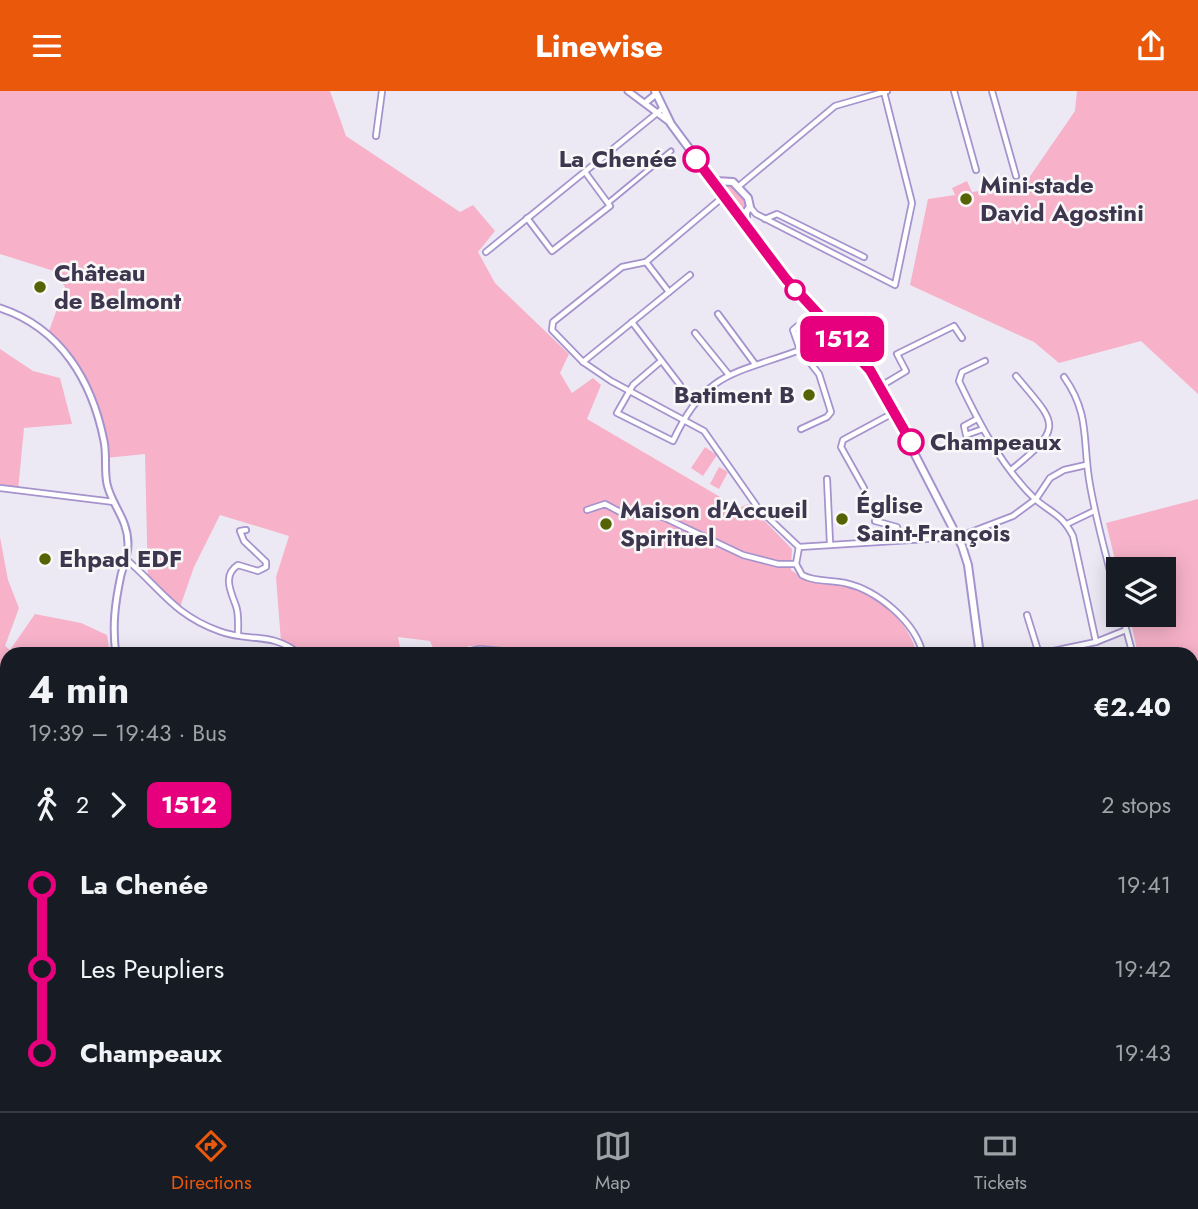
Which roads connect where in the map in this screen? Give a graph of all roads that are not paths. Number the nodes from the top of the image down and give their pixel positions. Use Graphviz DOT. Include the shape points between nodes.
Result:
graph roads {
  1 [pos="382,91"];
  2 [pos="628,91"];
  3 [pos="885,91"];
  4 [pos="954,91"];
  5 [pos="992,91"];
  6 [pos="655,92"];
  7 [pos="645,103"];
  8 [pos="658,110"];
  9 [pos="376,136"];
  10 [pos="671,151"];
  11 [pos="976,170"];
  12 [pos="584,172"];
  13 [pos="1016,176"];
  14 [pos="714,181"];
  15 [pos="725,182"];
  16 [pos="739,186"];
  17 [pos="722,193"];
  18 [pos="608,203"];
  19 [pos="749,211"];
  20 [pos="736,212"];
  21 [pos="527,218"];
  22 [pos="765,219"];
  23 [pos="747,227"];
  24 [pos="486,252"];
  25 [pos="864,257"];
  26 [pos="646,262"];
  27 [pos="690,275"];
  28 [pos="669,292"];
  29 [pos="0,308"];
  30 [pos="815,311"];
  31 [pos="718,314"];
  32 [pos="632,322"];
  33 [pos="695,333"];
  34 [pos="962,338"];
  35 [pos="800,349"];
  36 [pos="985,361"];
  37 [pos="583,362"];
  38 [pos="661,362"];
  39 [pos="755,364"];
  40 [pos="729,375"];
  41 [pos="1016,376"];
  42 [pos="1064,377"];
  43 [pos="680,384"];
  44 [pos="881,386"];
  45 [pos="629,391"];
  46 [pos="895,412"];
  47 [pos="684,418"];
  48 [pos="977,419"];
  49 [pos="801,429"];
  50 [pos="983,429"];
  51 [pos="1086,465"];
  52 [pos="1011,470"];
  53 [pos="827,479"];
  54 [pos="0,488"];
  55 [pos="864,488"];
  56 [pos="1036,499"];
  57 [pos="115,501"];
  58 [pos="587,510"];
  59 [pos="1095,511"];
  60 [pos="875,521"];
  61 [pos="1067,524"];
  62 [pos="246,530"];
  63 [pos="958,537"];
  64 [pos="900,540"];
  65 [pos="830,543"];
  66 [pos="799,547"];
  67 [pos="1107,557"];
  68 [pos="126,559"];
  69 [pos="796,564"];
  70 [pos="1027,615"];
  71 [pos="1125,627"];
  72 [pos="1126,630"];
  73 [pos="238,634"];
  74 [pos="1096,642"];
  75 [pos="116,647"];
  76 [pos="287,647"];
  77 [pos="920,647"];
  78 [pos="978,647"];
  79 [pos="1037,647"];
  80 [pos="1072,647"];
  81 [pos="1131,647"];
  1 -- 9 [label="street"];
  2 -- 7 [label="street"];
  3 -- 16 [label="street" via="835,106"];
  3 -- 22 [label="street" via="892,137 912,203 895,285"];
  4 -- 11 [label="street"];
  5 -- 13 [label="street"];
  6 -- 7 [label="street"];
  6 -- 8 [label="main road"];
  7 -- 8 [label="street"];
  8 -- 12 [label="street"];
  8 -- 14 [label="main road"];
  10 -- 18 [label="street"];
  12 -- 18 [label="street"];
  12 -- 21 [label="street"];
  14 -- 15 [label="main road"];
  14 -- 17 [label="main road"];
  15 -- 16 [label="main road"];
  15 -- 17 [label="main road"];
  16 -- 19 [label="main road"];
  17 -- 20 [label="main road"];
  17 -- 26 [label="street"];
  18 -- 21 [label="street" via="610,206 552,251"];
  19 -- 20 [label="main road"];
  19 -- 22 [label="street"];
  19 -- 23 [label="main road"];
  20 -- 23 [label="main road"];
  21 -- 24 [label="street"];
  22 -- 25 [label="street" via="777,214"];
  23 -- 30 [label="main road"];
  26 -- 28 [label="street"];
  26 -- 37 [label="street" via="622,267 552,325"];
  27 -- 28 [label="street"];
  28 -- 32 [label="street"];
  29 -- 57 [label="street" via="24,320 77,364 102,432 106,480"];
  30 -- 35 [label="street" via="793,330"];
  30 -- 44 [label="main road"];
  31 -- 39 [label="street"];
  32 -- 37 [label="street"];
  32 -- 38 [label="street"];
  33 -- 40 [label="street"];
  34 -- 44 [label="street" via="954,326 897,354 906,371"];
  35 -- 39 [label="street"];
  35 -- 49 [label="street" via="819,374 831,412"];
  36 -- 48 [label="street" via="959,376"];
  37 -- 45 [label="street"];
  38 -- 43 [label="street"];
  38 -- 45 [label="street"];
  39 -- 40 [label="street"];
  40 -- 47 [label="street" via="710,386"];
  41 -- 52 [label="street" via="1051,425 1048,434"];
  42 -- 51 [label="street" via="1083,413"];
  44 -- 46 [label="main road"];
  45 -- 47 [label="street"];
  45 -- 47 [label="street" via="617,413 673,441"];
  46 -- 55 [label="street" via="843,440 841,447"];
  46 -- 63 [label="main road"];
  47 -- 66 [label="street" via="704,431 758,508"];
  48 -- 50 [label="street"];
  48 -- 50 [label="street" via="964,426 966,435"];
  50 -- 52 [label="street"];
  51 -- 56 [label="street" via="1051,478"];
  51 -- 59 [label="street"];
  52 -- 56 [label="street"];
  53 -- 65 [label="street"];
  54 -- 57 [label="street"];
  56 -- 61 [label="street"];
  56 -- 63 [label="street" via="1013,516"];
  57 -- 68 [label="street" via="127,526"];
  58 -- 69 [label="street" via="605,504 622,513 663,517 743,555"];
  59 -- 61 [label="street"];
  59 -- 67 [label="street"];
  60 -- 64 [label="street" via="897,527"];
  61 -- 74 [label="street"];
  62 -- 73 [label="street" via="240,531 241,537 266,567 258,571 238,565 231,572 229,589 236,606"];
  63 -- 64 [label="street"];
  63 -- 78 [label="main road" via="968,565"];
  64 -- 65 [label="street"];
  65 -- 66 [label="street"];
  66 -- 69 [label="street"];
  68 -- 73 [label="street" via="180,611 220,632"];
  68 -- 75 [label="street" via="114,608"];
  69 -- 77 [label="street" via="805,577 847,584 880,598 916,636"];
  70 -- 79 [label="street"];
  71 -- 72 [label="street"];
  72 -- 74 [label="street"];
  72 -- 81 [label="street"];
  73 -- 76 [label="street" via="275,640"];
  74 -- 80 [label="street"];
}
